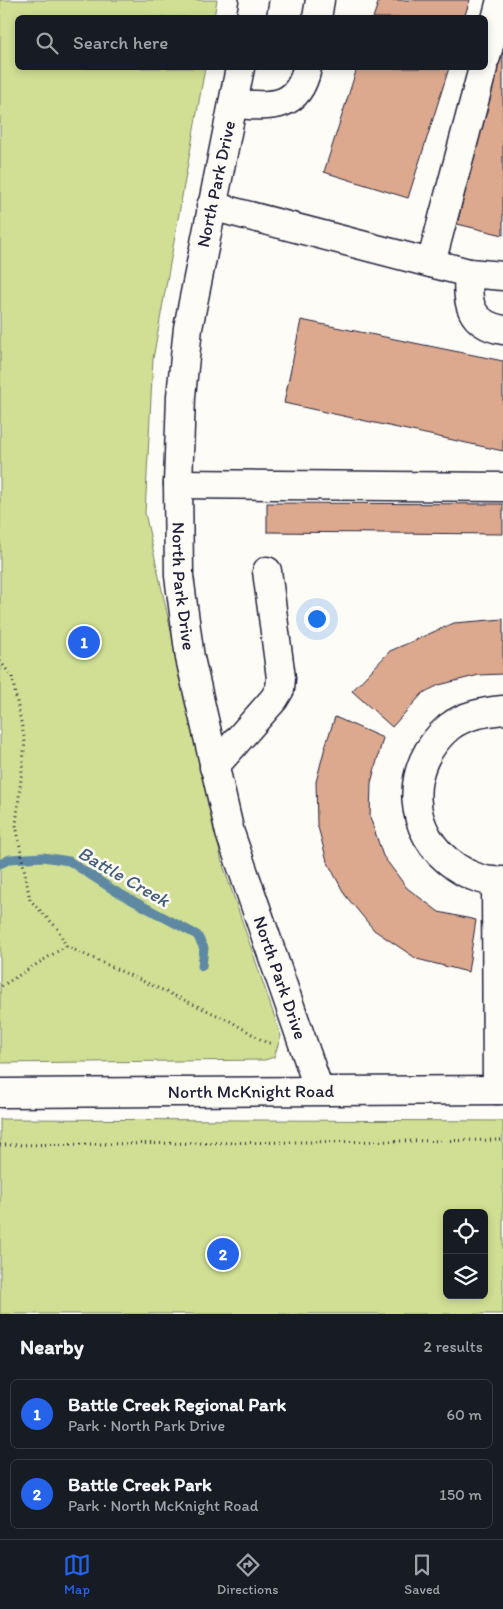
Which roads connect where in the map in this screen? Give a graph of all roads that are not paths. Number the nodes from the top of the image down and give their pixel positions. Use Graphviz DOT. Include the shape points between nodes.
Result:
graph roads {
  1 [pos="254,0"];
  2 [pos="320,0"];
  3 [pos="501,0"];
  4 [pos="252,15"];
  5 [pos="318,15"];
  6 [pos="488,49"];
  7 [pos="240,70"];
  8 [pos="306,70"];
  9 [pos="482,70"];
  10 [pos="232,104"];
  11 [pos="211,206"];
  12 [pos="431,263"];
  13 [pos="469,273"];
  14 [pos="503,276"];
  15 [pos="503,330"];
  16 [pos="178,484"];
  17 [pos="503,488"];
  18 [pos="267,571"];
  19 [pos="503,710"];
  20 [pos="214,767"];
  21 [pos="500,882"];
  22 [pos="319,1090"];
  23 [pos="500,1090"];
  24 [pos="0,1093"];
  1 -- 4 [label="street"];
  2 -- 5 [label="street"];
  3 -- 6 [label="street"];
  7 -- 10 [label="street, North Park Drive"];
  8 -- 10 [label="street" via="303,85 292,98 274,106"];
  9 -- 12 [label="street"];
  10 -- 11 [label="street, North Park Drive"];
  11 -- 12 [label="street"];
  11 -- 16 [label="street, North Park Drive" via="188,328 181,396"];
  12 -- 13 [label="street"];
  13 -- 14 [label="street"];
  13 -- 15 [label="street" via="467,295 476,318 492,328"];
  16 -- 17 [label="street"];
  16 -- 20 [label="street, North Park Drive" via="179,576 190,658"];
  18 -- 20 [label="street" via="280,689"];
  19 -- 21 [label="street" via="477,713 450,726 430,748 418,776 416,806 425,834 443,858 468,875"];
  20 -- 22 [label="street, North Park Drive" via="230,833"];
  21 -- 23 [label="street"];
  22 -- 23 [label="street, North McKnight Road"];
  22 -- 24 [label="street, North McKnight Road"];
}
